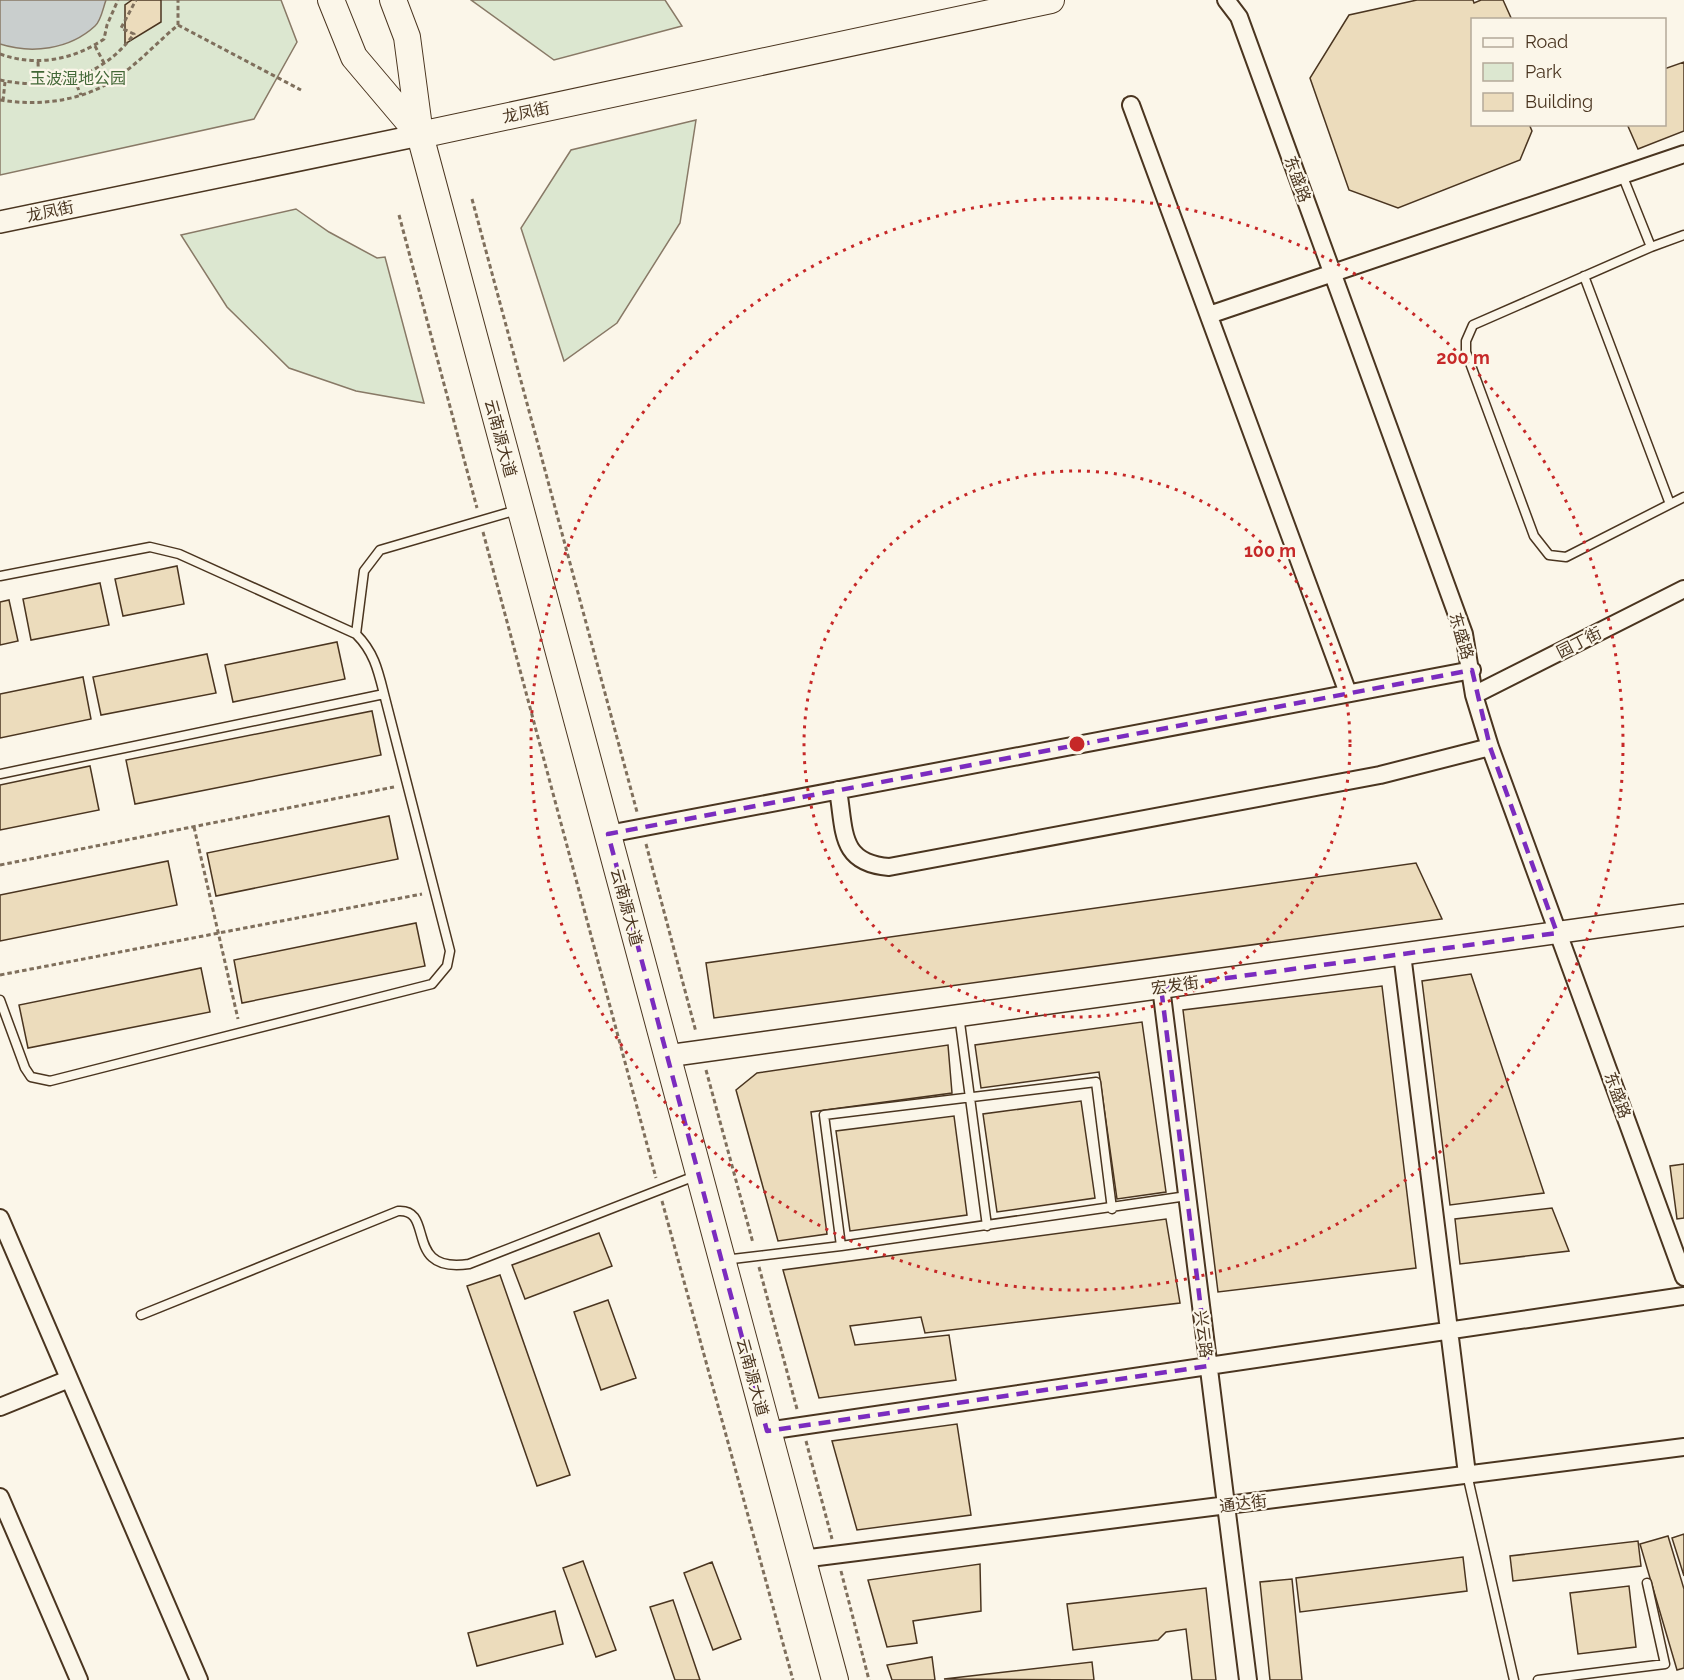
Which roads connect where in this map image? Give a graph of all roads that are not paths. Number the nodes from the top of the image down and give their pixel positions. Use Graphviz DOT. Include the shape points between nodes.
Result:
graph roads {
  1 [pos="331,0"];
  2 [pos="393,0"];
  3 [pos="1051,0"];
  4 [pos="1226,0"];
  5 [pos="1131,105"];
  6 [pos="420,135"];
  7 [pos="1684,154"];
  8 [pos="1623,177"];
  9 [pos="0,222"];
  10 [pos="1684,235"];
  11 [pos="1652,247"];
  12 [pos="1333,274"];
  13 [pos="1584,276"];
  14 [pos="1209,315"];
  15 [pos="1684,497"];
  16 [pos="1670,504"];
  17 [pos="520,509"];
  18 [pos="0,576"];
  19 [pos="1684,589"];
  20 [pos="356,634"];
  21 [pos="1472,670"];
  22 [pos="1348,693"];
  23 [pos="384,694"];
  24 [pos="1474,695"];
  25 [pos="1490,747"];
  26 [pos="0,774"];
  27 [pos="838,790"];
  28 [pos="608,834"];
  29 [pos="1684,915"];
  30 [pos="1557,933"];
  31 [pos="1402,954"];
  32 [pos="1161,987"];
  33 [pos="0,1000"];
  34 [pos="958,1015"];
  35 [pos="667,1056"];
  36 [pos="970,1097"];
  37 [pos="699,1174"];
  38 [pos="1187,1196"];
  39 [pos="1112,1209"];
  40 [pos="0,1218"];
  41 [pos="987,1226"];
  42 [pos="841,1246"];
  43 [pos="722,1260"];
  44 [pos="1684,1277"];
  45 [pos="1684,1296"];
  46 [pos="141,1315"];
  47 [pos="1449,1331"];
  48 [pos="1208,1366"];
  49 [pos="69,1379"];
  50 [pos="0,1407"];
  51 [pos="767,1431"];
  52 [pos="1684,1447"];
  53 [pos="1467,1474"];
  54 [pos="0,1497"];
  55 [pos="1226,1505"];
  56 [pos="802,1559"];
  57 [pos="1647,1582"];
  58 [pos="79,1680"];
  59 [pos="199,1680"];
  60 [pos="835,1680"];
  61 [pos="1248,1680"];
  62 [pos="1514,1680"];
  63 [pos="1538,1680"];
  1 -- 6 [label="main road, 云南源大道" via="354,57"];
  2 -- 6 [label="main road, 云南源大道" via="407,37"];
  3 -- 6 [label="main road, 龙凤街"];
  4 -- 12 [label="street, 东盛路" via="1239,17"];
  5 -- 14 [label="street"];
  6 -- 9 [label="street, 龙凤街"];
  6 -- 17 [label="main road, 云南源大道"];
  7 -- 8 [label="street"];
  8 -- 11 [label="lane"];
  8 -- 12 [label="street"];
  10 -- 11 [label="lane"];
  11 -- 13 [label="lane"];
  12 -- 14 [label="street"];
  12 -- 21 [label="street, 东盛路" via="1464,634"];
  13 -- 16 [label="lane"];
  13 -- 16 [label="lane" via="1473,325 1466,341 1466,352 1534,536 1549,555 1566,557"];
  14 -- 22 [label="street"];
  15 -- 16 [label="lane"];
  17 -- 20 [label="lane" via="380,550 364,571"];
  17 -- 28 [label="main road, 云南源大道"];
  18 -- 20 [label="lane" via="132,549 162,549"];
  19 -- 24 [label="street, 园丁街"];
  20 -- 23 [label="lane" via="376,661"];
  21 -- 22 [label="street"];
  21 -- 24 [label="street, 东盛路"];
  22 -- 27 [label="street"];
  23 -- 26 [label="lane"];
  23 -- 33 [label="lane" via="450,951 447,966 432,984 40,1081 25,1068"];
  24 -- 25 [label="street, 东盛路"];
  25 -- 27 [label="street" via="1380,775 889,867 858,860 849,848"];
  25 -- 30 [label="street, 东盛路"];
  27 -- 28 [label="street"];
  28 -- 35 [label="main road, 云南源大道"];
  29 -- 30 [label="street, 宏发街"];
  30 -- 31 [label="street, 宏发街"];
  30 -- 44 [label="street, 东盛路"];
  31 -- 32 [label="street, 宏发街"];
  31 -- 47 [label="street"];
  32 -- 34 [label="street, 宏发街"];
  32 -- 38 [label="street, 兴云路"];
  34 -- 35 [label="street, 宏发街"];
  34 -- 36 [label="lane"];
  35 -- 37 [label="main road, 云南源大道"];
  36 -- 39 [label="lane" via="1096,1082"];
  36 -- 41 [label="lane"];
  36 -- 42 [label="lane" via="824,1115"];
  37 -- 43 [label="main road, 云南源大道"];
  37 -- 46 [label="lane" via="457,1266 442,1265 432,1259 415,1216 398,1211"];
  38 -- 39 [label="lane"];
  38 -- 48 [label="street, 兴云路"];
  39 -- 41 [label="lane"];
  40 -- 49 [label="street"];
  41 -- 42 [label="lane"];
  42 -- 43 [label="lane"];
  43 -- 51 [label="main road, 云南源大道"];
  45 -- 47 [label="street"];
  47 -- 48 [label="street"];
  47 -- 53 [label="street"];
  48 -- 51 [label="street"];
  48 -- 55 [label="street, 兴云路"];
  49 -- 50 [label="street"];
  49 -- 59 [label="street"];
  51 -- 56 [label="main road, 云南源大道"];
  52 -- 53 [label="street, 通达街"];
  53 -- 55 [label="street, 通达街"];
  53 -- 62 [label="lane"];
  54 -- 58 [label="street"];
  55 -- 56 [label="street, 通达街"];
  55 -- 61 [label="street, 兴云路"];
  56 -- 60 [label="main road, 云南源大道"];
  57 -- 63 [label="lane" via="1665,1664"];
}
